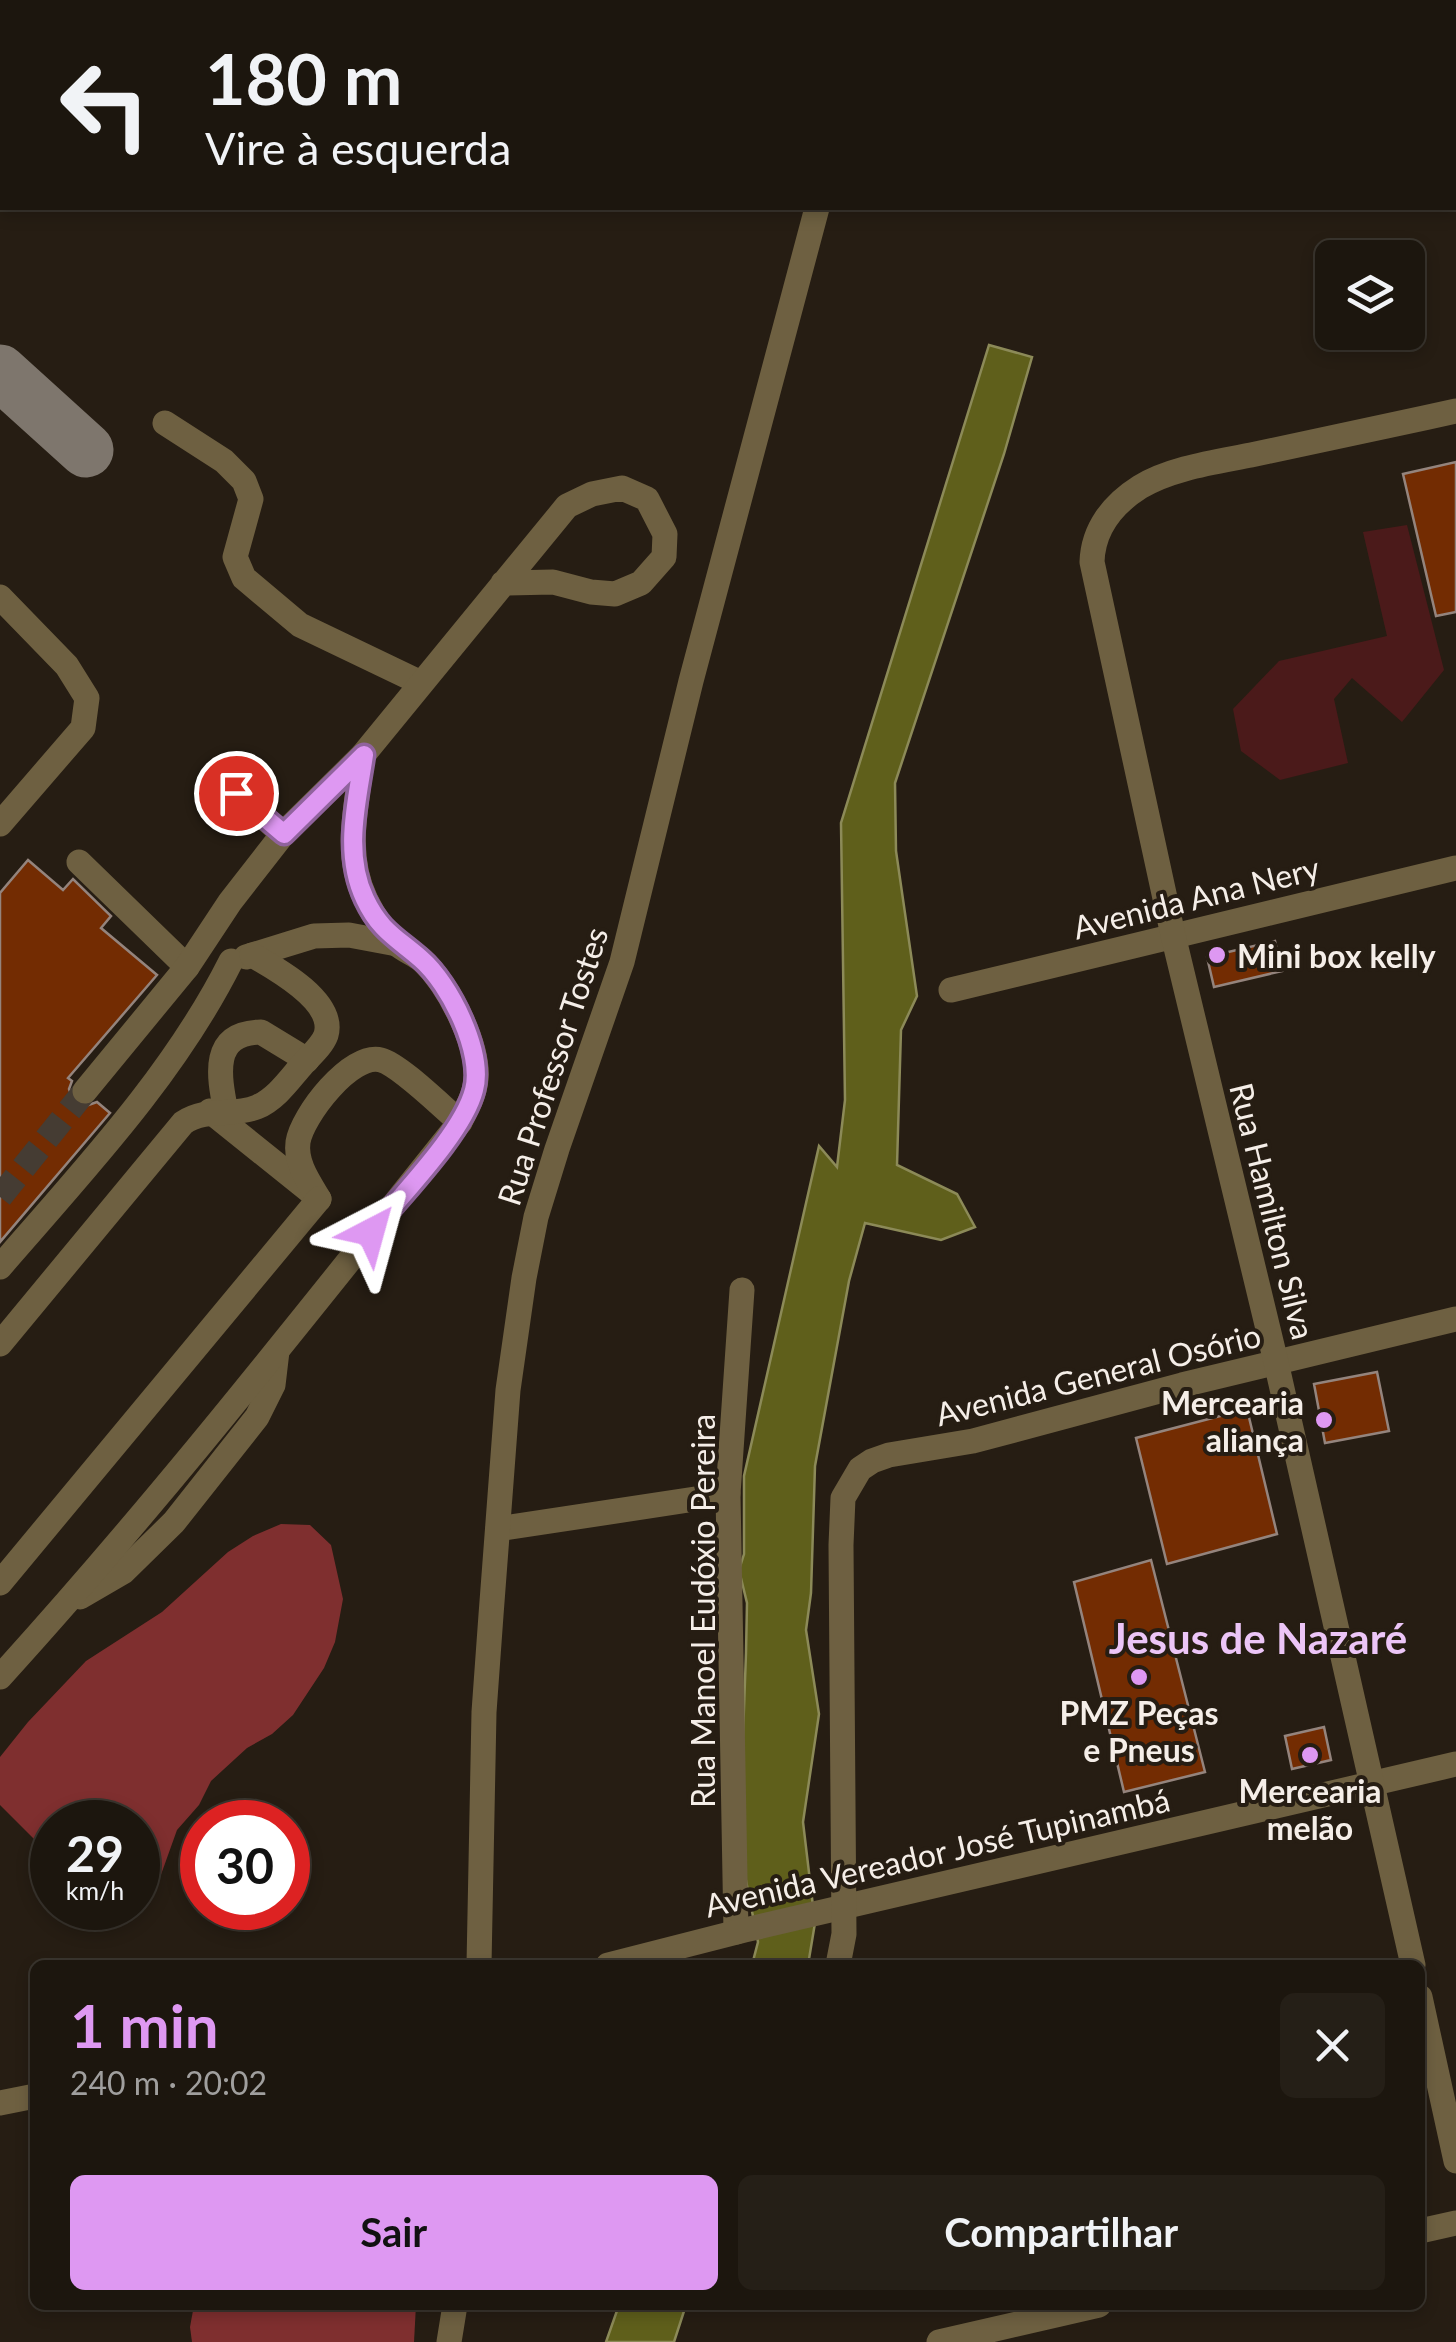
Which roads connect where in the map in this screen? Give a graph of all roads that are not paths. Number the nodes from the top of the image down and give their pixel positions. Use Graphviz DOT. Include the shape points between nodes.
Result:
graph roads {
  1 [pos="817,210"];
  2 [pos="1456,411"];
  3 [pos="166,423"];
  4 [pos="503,584"];
  5 [pos="0,596"];
  6 [pos="421,683"];
  7 [pos="364,755"];
  8 [pos="236,793"];
  9 [pos="0,824"];
  10 [pos="284,834"];
  11 [pos="79,862"];
  12 [pos="1456,868"];
  13 [pos="1173,935"];
  14 [pos="398,944"];
  15 [pos="242,958"];
  16 [pos="187,967"];
  17 [pos="951,990"];
  18 [pos="307,1060"];
  19 [pos="84,1092"];
  20 [pos="218,1111"];
  21 [pos="460,1122"];
  22 [pos="320,1199"];
  23 [pos="0,1266"];
  24 [pos="742,1290"];
  25 [pos="1456,1318"];
  26 [pos="0,1344"];
  27 [pos="1276,1362"];
  28 [pos="728,1494"];
  29 [pos="498,1529"];
  30 [pos="0,1583"];
  31 [pos="0,1677"];
  32 [pos="1456,1764"];
  33 [pos="1372,1784"];
  34 [pos="833,1909"];
  35 [pos="740,1931"];
  36 [pos="479,1960"];
  37 [pos="627,1960"];
  38 [pos="839,1960"];
  39 [pos="1412,1960"];
  40 [pos="1425,2019"];
  41 [pos="30,2097"];
  42 [pos="0,2102"];
  43 [pos="1456,2161"];
  44 [pos="1456,2223"];
  45 [pos="1425,2230"];
  46 [pos="454,2310"];
  47 [pos="1078,2310"];
  48 [pos="449,2342"];
  49 [pos="938,2342"];
  1 -- 29 [label="street, Rua Professor Tostes" via="622,962 536,1217 508,1390"];
  2 -- 13 [label="street, Rua Hamilton Silva" via="1210,464 1140,487 1096,534 1092,562"];
  3 -- 6 [label="street" via="244,481 251,499 235,557 244,578 300,625"];
  4 -- 4 [label="street" via="553,582 616,594 641,583 664,557 664,534 647,499 622,488 592,494 566,506"];
  4 -- 6 [label="street"];
  5 -- 9 [label="street" via="67,666 87,698 82,728"];
  6 -- 7 [label="street"];
  7 -- 10 [label="street"];
  7 -- 14 [label="street" via="353,856 364,898"];
  8 -- 10 [label="street"];
  10 -- 16 [label="street"];
  11 -- 16 [label="street"];
  12 -- 13 [label="street, Avenida Ana Nery"];
  13 -- 17 [label="street, Avenida Ana Nery"];
  13 -- 27 [label="street, Rua Hamilton Silva"];
  14 -- 15 [label="street" via="314,936"];
  14 -- 21 [label="street" via="438,978 463,1023 477,1073"];
  15 -- 16 [label="street"];
  15 -- 18 [label="street" via="282,972 320,1008 326,1036"];
  15 -- 23 [label="street" via="116,1132"];
  16 -- 19 [label="street"];
  18 -- 20 [label="street" via="256,1107"];
  18 -- 20 [label="street" via="261,1032 242,1036 220,1058"];
  20 -- 22 [label="street"];
  20 -- 26 [label="street" via="183,1123"];
  21 -- 22 [label="street" via="396,1068 381,1060 358,1063 317,1105 298,1141 304,1175"];
  21 -- 31 [label="street" via="277,1351"];
  22 -- 30 [label="street"];
  24 -- 28 [label="street, Rua Manoel Eudóxio Pereira"];
  25 -- 27 [label="street, Avenida General Osório"];
  27 -- 33 [label="street, Rua Hamilton Silva"];
  27 -- 34 [label="street, Avenida General Osório" via="973,1442 889,1455 860,1470 843,1498"];
  28 -- 29 [label="street"];
  28 -- 35 [label="street, Rua Manoel Eudóxio Pereira"];
  29 -- 36 [label="street, Rua Professor Tostes" via="484,1712"];
  32 -- 33 [label="street, Avenida Vereador José Tupinambá"];
  33 -- 34 [label="street, Avenida Vereador José Tupinambá"];
  33 -- 39 [label="street, Rua Hamilton Silva"];
  34 -- 35 [label="street, Avenida Vereador José Tupinambá"];
  34 -- 38 [label="street" via="844,1934"];
  35 -- 37 [label="street, Avenida Vereador José Tupinambá"];
  40 -- 43 [label="street"];
  41 -- 42 [label="street"];
  44 -- 45 [label="street"];
  46 -- 48 [label="street"];
  47 -- 49 [label="street"];
}
